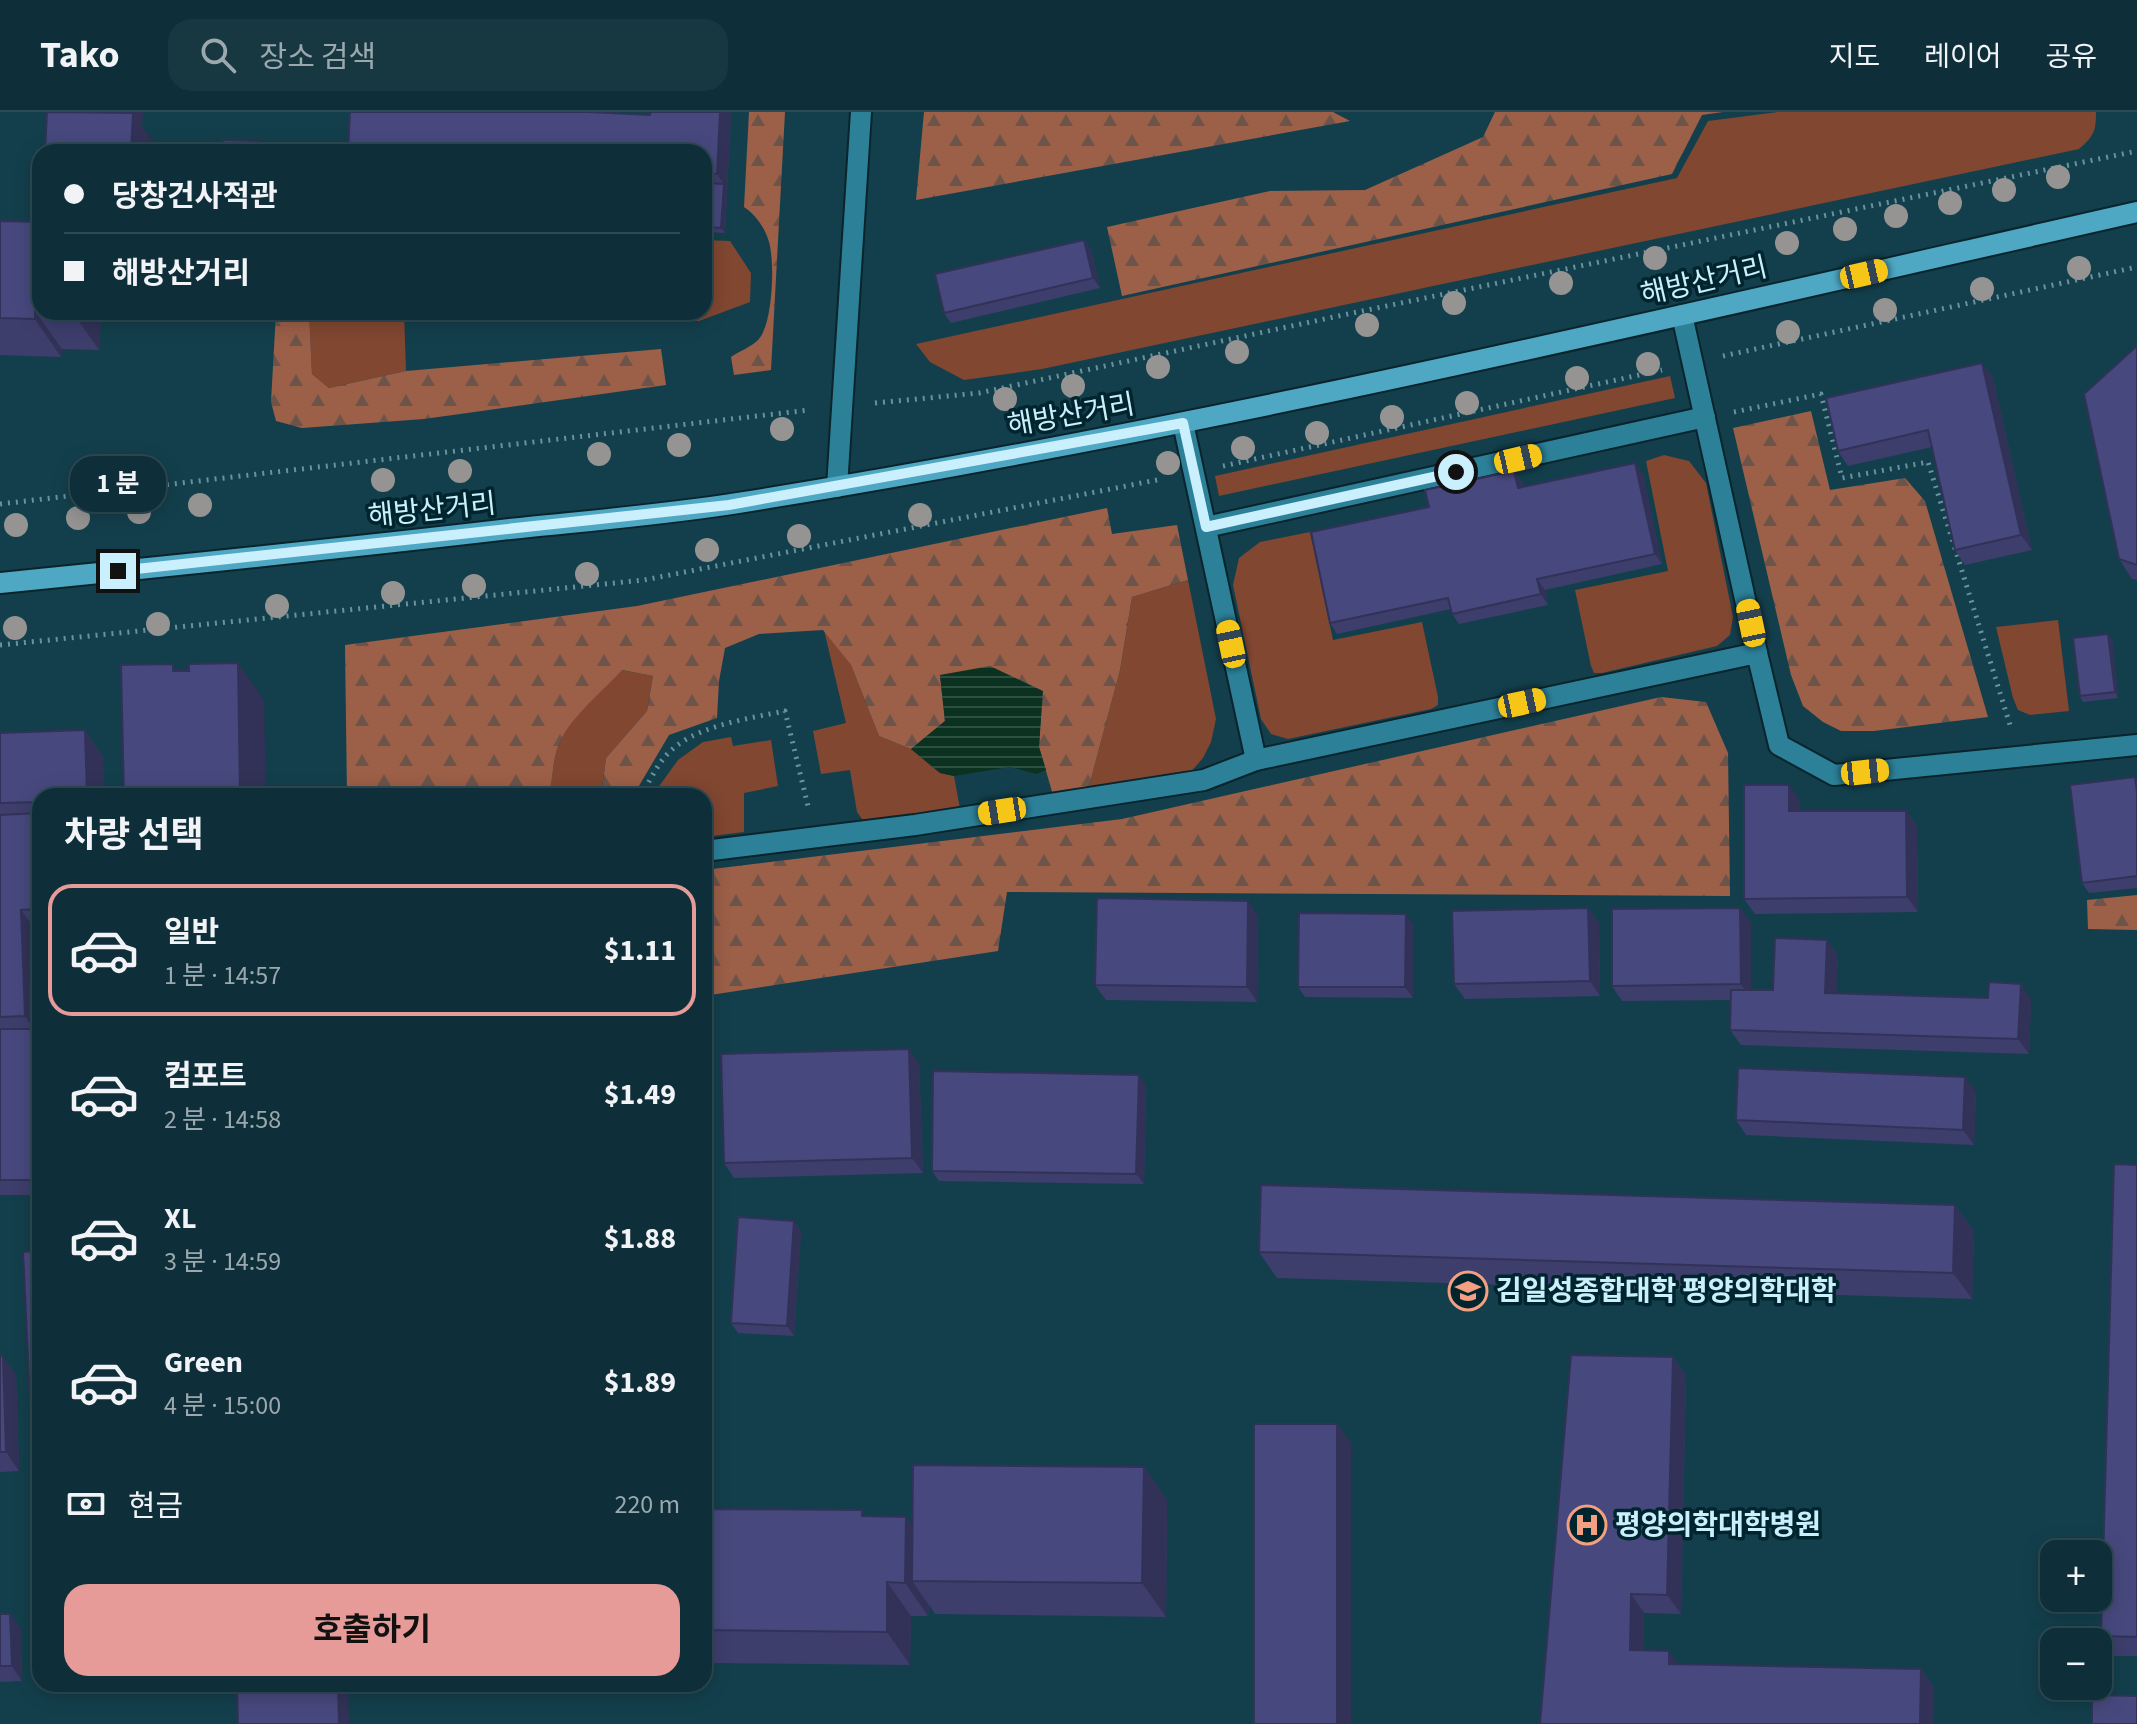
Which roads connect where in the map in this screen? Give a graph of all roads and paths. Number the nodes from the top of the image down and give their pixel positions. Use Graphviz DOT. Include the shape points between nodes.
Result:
graph roads {
  1 [pos="861,112"];
  2 [pos="2137,151"];
  3 [pos="2137,212"];
  4 [pos="2137,267"];
  5 [pos="1682,315"];
  6 [pos="1693,363"];
  7 [pos="842,406"];
  8 [pos="1705,417"];
  9 [pos="1183,423"];
  10 [pos="1194,472"];
  11 [pos="837,487"];
  12 [pos="0,504"];
  13 [pos="1206,527"];
  14 [pos="0,583"];
  15 [pos="0,645"];
  16 [pos="1757,653"];
  17 [pos="2137,745"];
  18 [pos="2020,757"];
  19 [pos="1256,760"];
  20 [pos="801,781"];
  21 [pos="646,788"];
  22 [pos="712,850"];
  1 -- 7 [label="lane"];
  2 -- 7 [label="path" via="979,393"];
  3 -- 5 [label="main road, 해방산거리"];
  4 -- 6 [label="path"];
  5 -- 6 [label="lane"];
  5 -- 9 [label="main road, 해방산거리"];
  6 -- 8 [label="lane"];
  6 -- 10 [label="path"];
  7 -- 11 [label="lane"];
  7 -- 12 [label="path"];
  8 -- 13 [label="lane"];
  8 -- 16 [label="lane"];
  8 -- 18 [label="path" via="1821,394 1842,478 1928,462"];
  9 -- 10 [label="lane"];
  9 -- 11 [label="main road, 해방산거리"];
  10 -- 13 [label="lane"];
  10 -- 15 [label="path" via="644,580"];
  11 -- 14 [label="main road, 해방산거리" via="729,505"];
  13 -- 19 [label="lane"];
  16 -- 18 [label="lane" via="1779,745 1834,775"];
  16 -- 19 [label="lane"];
  17 -- 18 [label="lane"];
  19 -- 22 [label="lane" via="1204,780"];
  20 -- 21 [label="path" via="785,711 697,733 665,756"];
}
